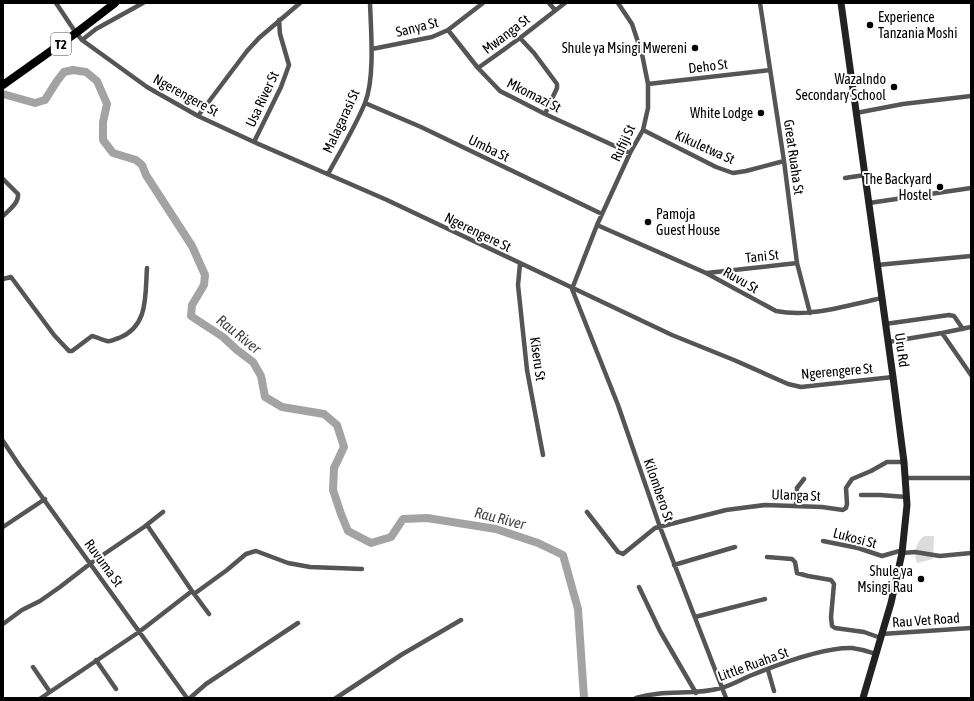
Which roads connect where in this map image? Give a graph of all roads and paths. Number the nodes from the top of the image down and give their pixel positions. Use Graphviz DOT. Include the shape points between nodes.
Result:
graph roads {
  1 [pos="56,3"];
  2 [pos="115,3"];
  3 [pos="143,3"];
  4 [pos="300,3"];
  5 [pos="370,3"];
  6 [pos="483,3"];
  7 [pos="549,3"];
  8 [pos="564,3"];
  9 [pos="618,3"];
  10 [pos="760,3"];
  11 [pos="842,3"];
  12 [pos="555,10"];
  13 [pos="279,20"];
  14 [pos="448,30"];
  15 [pos="76,33"];
  16 [pos="520,38"];
  17 [pos="82,40"];
  18 [pos="372,49"];
  19 [pos="478,68"];
  20 [pos="770,70"];
  21 [pos="4,84"];
  22 [pos="648,84"];
  23 [pos="971,96"];
  24 [pos="365,103"];
  25 [pos="856,113"];
  26 [pos="545,114"];
  27 [pos="198,116"];
  28 [pos="643,130"];
  29 [pos="254,142"];
  30 [pos="630,153"];
  31 [pos="784,161"];
  32 [pos="328,174"];
  33 [pos="865,175"];
  34 [pos="845,178"];
  35 [pos="3,179"];
  36 [pos="971,188"];
  37 [pos="869,203"];
  38 [pos="602,214"];
  39 [pos="3,216"];
  40 [pos="597,225"];
  41 [pos="971,256"];
  42 [pos="797,263"];
  43 [pos="520,264"];
  44 [pos="877,265"];
  45 [pos="147,268"];
  46 [pos="706,273"];
  47 [pos="3,279"];
  48 [pos="572,289"];
  49 [pos="882,298"];
  50 [pos="810,313"];
  51 [pos="885,324"];
  52 [pos="971,327"];
  53 [pos="963,329"];
  54 [pos="942,333"];
  55 [pos="888,342"];
  56 [pos="971,375"];
  57 [pos="893,377"];
  58 [pos="3,441"];
  59 [pos="543,455"];
  60 [pos="904,462"];
  61 [pos="905,478"];
  62 [pos="971,478"];
  63 [pos="804,479"];
  64 [pos="861,495"];
  65 [pos="906,497"];
  66 [pos="45,499"];
  67 [pos="796,506"];
  68 [pos="163,512"];
  69 [pos="587,512"];
  70 [pos="147,525"];
  71 [pos="3,527"];
  72 [pos="660,527"];
  73 [pos="823,541"];
  74 [pos="735,547"];
  75 [pos="903,551"];
  76 [pos="971,552"];
  77 [pos="767,557"];
  78 [pos="91,563"];
  79 [pos="674,565"];
  80 [pos="362,569"];
  81 [pos="639,587"];
  82 [pos="193,593"];
  83 [pos="765,599"];
  84 [pos="209,614"];
  85 [pos="695,617"];
  86 [pos="461,620"];
  87 [pos="298,623"];
  88 [pos="3,624"];
  89 [pos="971,628"];
  90 [pos="139,632"];
  91 [pos="881,636"];
  92 [pos="876,654"];
  93 [pos="96,660"];
  94 [pos="33,667"];
  95 [pos="768,670"];
  96 [pos="116,688"];
  97 [pos="722,688"];
  98 [pos="774,690"];
  99 [pos="50,692"];
  100 [pos="696,692"];
  101 [pos="41,698"];
  102 [pos="189,698"];
  103 [pos="336,698"];
  104 [pos="636,698"];
  105 [pos="726,698"];
  106 [pos="863,698"];
  1 -- 15 [label="street, Ngerengere St"];
  2 -- 15 [label="highway, T2"];
  3 -- 17 [label="street" via="96,29"];
  4 -- 13 [label="street"];
  5 -- 18 [label="street, Malagarasi St"];
  6 -- 14 [label="street, Sanya St"];
  7 -- 12 [label="street"];
  8 -- 12 [label="street, Mwanga St"];
  9 -- 22 [label="street, Rufiji St" via="636,33"];
  10 -- 20 [label="street, Great Ruaha St"];
  11 -- 25 [label="street, Uru Rd"];
  12 -- 16 [label="street, Mwanga St"];
  13 -- 27 [label="street" via="247,51"];
  13 -- 29 [label="street, Usa River St" via="280,34 289,65"];
  14 -- 18 [label="street, Sanya St" via="432,37"];
  14 -- 19 [label="street, Mkomazi St"];
  15 -- 17 [label="street, Ngerengere St"];
  15 -- 21 [label="highway, T2"];
  16 -- 19 [label="street, Mwanga St"];
  16 -- 26 [label="street" via="556,84"];
  17 -- 27 [label="street, Ngerengere St" via="147,87"];
  18 -- 24 [label="street, Malagarasi St"];
  19 -- 26 [label="street, Mkomazi St" via="500,91"];
  20 -- 22 [label="street, Deho St"];
  20 -- 31 [label="street, Great Ruaha St"];
  22 -- 28 [label="street, Rufiji St" via="648,108"];
  23 -- 25 [label="street" via="903,104"];
  24 -- 32 [label="street, Malagarasi St"];
  24 -- 38 [label="street, Umba St"];
  25 -- 33 [label="street, Uru Rd"];
  26 -- 30 [label="street, Mkomazi St"];
  27 -- 29 [label="street, Ngerengere St"];
  28 -- 30 [label="street, Rufiji St"];
  28 -- 31 [label="street, Kikuletwa St" via="733,172"];
  29 -- 32 [label="street, Ngerengere St"];
  30 -- 38 [label="street, Rufiji St"];
  31 -- 42 [label="street, Great Ruaha St"];
  32 -- 43 [label="street, Ngerengere St"];
  33 -- 34 [label="street"];
  33 -- 37 [label="street, Uru Rd"];
  35 -- 39 [label="street" via="18,194 17,201"];
  36 -- 37 [label="street"];
  37 -- 44 [label="street, Uru Rd"];
  38 -- 40 [label="street, Rufiji St"];
  40 -- 46 [label="street, Ruvu St"];
  40 -- 48 [label="street, Rufiji St"];
  41 -- 44 [label="street"];
  42 -- 46 [label="street, Tani St"];
  42 -- 50 [label="street, Great Ruaha St"];
  43 -- 48 [label="street, Ngerengere St"];
  43 -- 59 [label="street, Kiseru St" via="518,285 527,370"];
  44 -- 49 [label="street, Uru Rd"];
  45 -- 47 [label="street" via="144,310 135,326 129,332 108,341 92,336 72,351 54,335 11,277"];
  46 -- 50 [label="street, Ruvu St" via="776,312"];
  48 -- 57 [label="street, Ngerengere St" via="788,384 801,387"];
  48 -- 72 [label="street, Kilombero St" via="618,405"];
  49 -- 50 [label="street, Ruvu St"];
  49 -- 51 [label="street, Uru Rd"];
  51 -- 53 [label="street" via="949,314 954,316"];
  51 -- 55 [label="street, Uru Rd"];
  52 -- 53 [label="street"];
  53 -- 54 [label="street"];
  54 -- 55 [label="street"];
  54 -- 56 [label="street"];
  55 -- 57 [label="street, Uru Rd"];
  57 -- 60 [label="street, Uru Rd"];
  58 -- 66 [label="street, Ruvuma St"];
  60 -- 61 [label="street, Uru Rd"];
  60 -- 67 [label="street, Ulanga St" via="887,462 852,479 846,488 847,504 843,510"];
  61 -- 62 [label="street"];
  61 -- 65 [label="street, Uru Rd"];
  63 -- 67 [label="street" via="797,488"];
  64 -- 65 [label="street"];
  65 -- 75 [label="street, Uru Rd"];
  66 -- 71 [label="street"];
  66 -- 78 [label="street, Ruvuma St"];
  67 -- 72 [label="street, Ulanga St" via="765,505 738,508 704,514"];
  68 -- 70 [label="street"];
  69 -- 72 [label="street, Ulanga St" via="621,554 651,530"];
  70 -- 78 [label="street"];
  70 -- 82 [label="street"];
  72 -- 79 [label="street, Kilombero St"];
  73 -- 75 [label="street, Lukosi St" via="882,556"];
  74 -- 79 [label="street"];
  75 -- 76 [label="street, Lukosi St" via="940,556"];
  75 -- 91 [label="street, Uru Rd"];
  77 -- 91 [label="street" via="792,559 795,562 796,573 831,580 834,584 831,621 833,627"];
  78 -- 88 [label="street" via="40,601"];
  78 -- 90 [label="street, Ruvuma St"];
  79 -- 85 [label="street, Kilombero St"];
  80 -- 82 [label="street" via="324,568 288,563 256,551 246,554"];
  81 -- 100 [label="street" via="660,631"];
  82 -- 84 [label="street"];
  82 -- 90 [label="street"];
  83 -- 85 [label="street"];
  85 -- 97 [label="street, Kilombero St"];
  86 -- 103 [label="street" via="401,655"];
  87 -- 102 [label="street"];
  89 -- 91 [label="street, Rau Vet Road"];
  90 -- 93 [label="street"];
  90 -- 102 [label="street, Ruvuma St"];
  91 -- 92 [label="street, Uru Rd"];
  92 -- 95 [label="street, Little Ruaha St" via="860,649 840,649 811,655"];
  92 -- 106 [label="street, Uru Rd"];
  93 -- 96 [label="street"];
  93 -- 99 [label="street"];
  94 -- 99 [label="street"];
  95 -- 97 [label="street, Little Ruaha St"];
  95 -- 98 [label="street"];
  97 -- 100 [label="street, Little Ruaha St"];
  97 -- 105 [label="street, Kilombero St"];
  99 -- 101 [label="street"];
  100 -- 104 [label="street, Little Ruaha St" via="663,693"];
}
